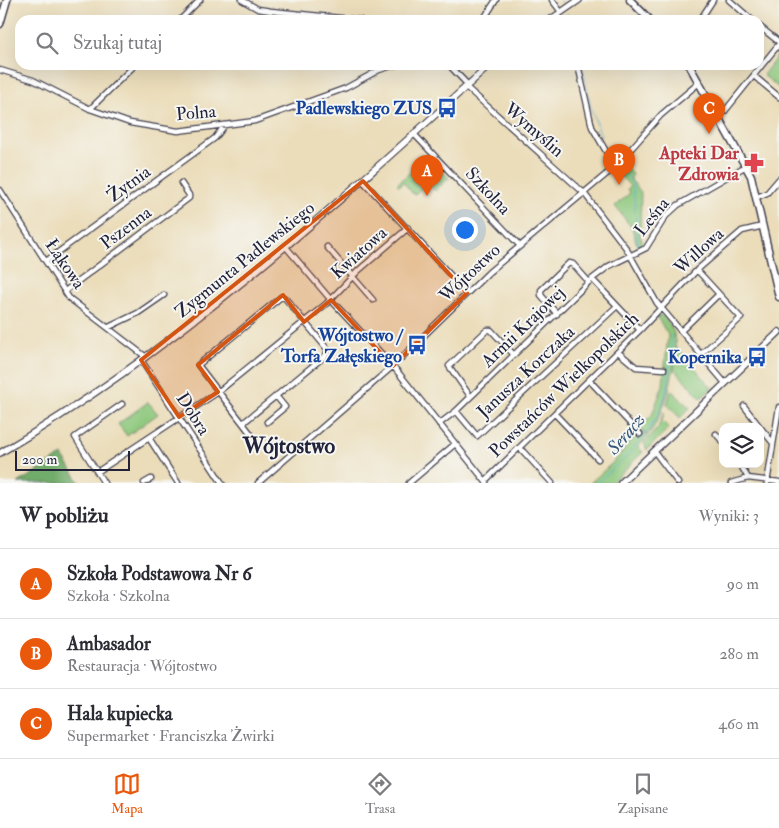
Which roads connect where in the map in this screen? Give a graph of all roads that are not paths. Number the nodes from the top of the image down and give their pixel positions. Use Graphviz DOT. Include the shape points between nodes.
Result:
graph roads {
  1 [pos="7,0"];
  2 [pos="200,0"];
  3 [pos="242,0"];
  4 [pos="496,0"];
  5 [pos="552,0"];
  6 [pos="579,0"];
  7 [pos="630,0"];
  8 [pos="713,0"];
  9 [pos="729,0"];
  10 [pos="561,12"];
  11 [pos="185,15"];
  12 [pos="311,15"];
  13 [pos="487,15"];
  14 [pos="557,15"];
  15 [pos="645,15"];
  16 [pos="703,15"];
  17 [pos="746,15"];
  18 [pos="0,24"];
  19 [pos="764,30"];
  20 [pos="779,43"];
  21 [pos="764,63"];
  22 [pos="0,70"];
  23 [pos="130,70"];
  24 [pos="379,70"];
  25 [pos="453,70"];
  26 [pos="485,70"];
  27 [pos="579,70"];
  28 [pos="692,70"];
  29 [pos="759,70"];
  30 [pos="754,76"];
  31 [pos="700,82"];
  32 [pos="467,86"];
  33 [pos="779,97"];
  34 [pos="90,110"];
  35 [pos="718,115"];
  36 [pos="225,125"];
  37 [pos="414,134"];
  38 [pos="615,166"];
  39 [pos="746,166"];
  40 [pos="779,179"];
  41 [pos="364,180"];
  42 [pos="181,183"];
  43 [pos="0,190"];
  44 [pos="584,193"];
  45 [pos="757,197"];
  46 [pos="763,226"];
  47 [pos="408,228"];
  48 [pos="520,246"];
  49 [pos="286,247"];
  50 [pos="327,247"];
  51 [pos="631,256"];
  52 [pos="46,261"];
  53 [pos="697,270"];
  54 [pos="353,278"];
  55 [pos="591,281"];
  56 [pos="65,291"];
  57 [pos="467,293"];
  58 [pos="719,294"];
  59 [pos="164,295"];
  60 [pos="779,297"];
  61 [pos="331,300"];
  62 [pos="373,300"];
  63 [pos="618,306"];
  64 [pos="661,308"];
  65 [pos="557,314"];
  66 [pos="304,322"];
  67 [pos="110,327"];
  68 [pos="640,330"];
  69 [pos="681,331"];
  70 [pos="779,332"];
  71 [pos="618,352"];
  72 [pos="701,354"];
  73 [pos="514,355"];
  74 [pos="144,358"];
  75 [pos="393,366"];
  76 [pos="664,369"];
  77 [pos="589,380"];
  78 [pos="725,383"];
  79 [pos="218,392"];
  80 [pos="276,396"];
  81 [pos="470,396"];
  82 [pos="122,404"];
  83 [pos="744,406"];
  84 [pos="779,407"];
  85 [pos="456,411"];
  86 [pos="555,414"];
  87 [pos="179,417"];
  88 [pos="267,422"];
  89 [pos="242,423"];
  90 [pos="757,423"];
  91 [pos="439,424"];
  92 [pos="764,432"];
  93 [pos="250,434"];
  94 [pos="640,434"];
  95 [pos="716,434"];
  96 [pos="719,437"];
  97 [pos="149,438"];
  98 [pos="773,443"];
  99 [pos="456,444"];
  100 [pos="520,448"];
  101 [pos="654,451"];
  102 [pos="0,453"];
  103 [pos="598,460"];
  104 [pos="742,468"];
  105 [pos="97,472"];
  106 [pos="151,478"];
  107 [pos="748,478"];
  108 [pos="486,482"];
  109 [pos="767,482"];
  110 [pos="779,482"];
  111 [pos="104,483"];
  112 [pos="144,483"];
  113 [pos="178,483"];
  114 [pos="222,483"];
  115 [pos="258,483"];
  116 [pos="409,483"];
  117 [pos="552,483"];
  118 [pos="621,483"];
  119 [pos="678,483"];
  120 [pos="731,483"];
  1 -- 18 [label="main road"];
  2 -- 11 [label="street"];
  3 -- 12 [label="street" via="271,11"];
  4 -- 13 [label="street"];
  5 -- 10 [label="street"];
  6 -- 10 [label="street"];
  7 -- 15 [label="main road"];
  8 -- 16 [label="street"];
  9 -- 17 [label="street"];
  10 -- 14 [label="street"];
  19 -- 20 [label="street"];
  20 -- 21 [label="street"];
  22 -- 34 [label="street, Polna" via="33,80"];
  23 -- 34 [label="street"];
  24 -- 36 [label="street, Polna" via="346,88 301,105 255,121"];
  25 -- 32 [label="street, Wymyślin"];
  26 -- 32 [label="street, Zygmunta Padlewskiego"];
  27 -- 38 [label="street" via="592,126"];
  28 -- 31 [label="main road"];
  29 -- 30 [label="street"];
  30 -- 33 [label="street"];
  30 -- 35 [label="street"];
  31 -- 35 [label="main road"];
  31 -- 38 [label="street, Wójtostwo" via="661,115"];
  32 -- 37 [label="street, Zygmunta Padlewskiego"];
  32 -- 44 [label="street, Wymyślin"];
  34 -- 36 [label="street, Polna" via="130,123 178,131"];
  35 -- 39 [label="main road"];
  36 -- 52 [label="street, Żytnia" via="215,138"];
  37 -- 41 [label="street, Zygmunta Padlewskiego"];
  37 -- 48 [label="street, Szkolna"];
  38 -- 44 [label="street, Wójtostwo"];
  39 -- 45 [label="main road"];
  39 -- 51 [label="street, Leśna" via="704,188 669,212 650,245"];
  40 -- 45 [label="street" via="767,194"];
  41 -- 47 [label="street"];
  41 -- 49 [label="street, Zygmunta Padlewskiego"];
  42 -- 56 [label="street, Pszenna" via="189,198"];
  43 -- 52 [label="street, Łąkowa"];
  44 -- 48 [label="street, Wójtostwo"];
  44 -- 51 [label="street, Wymyślin"];
  45 -- 46 [label="main road"];
  46 -- 53 [label="street, Willowa" via="742,231"];
  46 -- 60 [label="main road"];
  47 -- 54 [label="street, Kwiatowa"];
  47 -- 57 [label="street"];
  48 -- 57 [label="street, Wójtostwo"];
  49 -- 61 [label="street"];
  49 -- 74 [label="street, Zygmunta Padlewskiego"];
  50 -- 54 [label="street"];
  51 -- 55 [label="street, Armii Krajowej" via="609,266"];
  51 -- 64 [label="street, Wymyślin"];
  52 -- 56 [label="street, Łąkowa"];
  53 -- 58 [label="street"];
  53 -- 64 [label="street, Willowa"];
  54 -- 61 [label="street, Kwiatowa"];
  54 -- 62 [label="street"];
  55 -- 63 [label="street"];
  55 -- 65 [label="street, Armii Krajowej"];
  55 -- 65 [label="street" via="569,263 541,290 541,295"];
  56 -- 67 [label="street, Łąkowa" via="78,306"];
  57 -- 75 [label="street, Wójtostwo"];
  58 -- 69 [label="street"];
  58 -- 72 [label="street" via="741,318"];
  59 -- 67 [label="street"];
  61 -- 66 [label="street, Kwiatowa"];
  61 -- 75 [label="street"];
  63 -- 68 [label="street"];
  63 -- 85 [label="street, Janusza Korczaka" via="477,436"];
  64 -- 68 [label="street, Powstańców Wielkopolskich"];
  64 -- 69 [label="street, Wymyślin"];
  65 -- 73 [label="street, Armii Krajowej"];
  66 -- 79 [label="street, Kwiatowa"];
  66 -- 79 [label="street" via="280,296 198,365"];
  66 -- 80 [label="street" via="328,350"];
  67 -- 74 [label="street, Łąkowa"];
  68 -- 71 [label="street, Powstańców Wielkopolskich"];
  69 -- 72 [label="street, Wymyślin"];
  70 -- 78 [label="street"];
  71 -- 76 [label="street" via="636,367"];
  71 -- 77 [label="street, Powstańców Wielkopolskich"];
  72 -- 78 [label="street, Wymyślin"];
  73 -- 81 [label="street, Armii Krajowej"];
  73 -- 81 [label="street" via="491,330 486,330 449,366"];
  74 -- 87 [label="street, Dobra"];
  74 -- 102 [label="street, Zygmunta Padlewskiego" via="47,426"];
  75 -- 91 [label="street"];
  75 -- 115 [label="street, Wójtostwo"];
  77 -- 86 [label="street, Powstańców Wielkopolskich"];
  77 -- 94 [label="street"];
  78 -- 101 [label="street"];
  79 -- 87 [label="street, Kwiatowa"];
  79 -- 89 [label="street"];
  80 -- 88 [label="street" via="285,407"];
  80 -- 89 [label="street"];
  81 -- 85 [label="street, Armii Krajowej"];
  82 -- 105 [label="street" via="75,437"];
  83 -- 90 [label="street"];
  84 -- 98 [label="street"];
  85 -- 91 [label="street, Armii Krajowej"];
  86 -- 100 [label="street, Powstańców Wielkopolskich"];
  86 -- 103 [label="street"];
  87 -- 97 [label="street, Kwiatowa"];
  87 -- 114 [label="street, Dobra"];
  89 -- 93 [label="street"];
  91 -- 99 [label="street"];
  92 -- 98 [label="street"];
  95 -- 96 [label="street"];
  97 -- 105 [label="street, Kwiatowa"];
  97 -- 113 [label="street"];
  98 -- 109 [label="street"];
  99 -- 108 [label="street"];
  99 -- 116 [label="street"];
  100 -- 108 [label="street, Powstańców Wielkopolskich"];
  100 -- 117 [label="street"];
  101 -- 118 [label="street"];
  101 -- 119 [label="street"];
  104 -- 107 [label="street"];
  105 -- 111 [label="street"];
  106 -- 112 [label="street"];
  107 -- 109 [label="street"];
  107 -- 120 [label="street"];
  109 -- 110 [label="street"];
}
